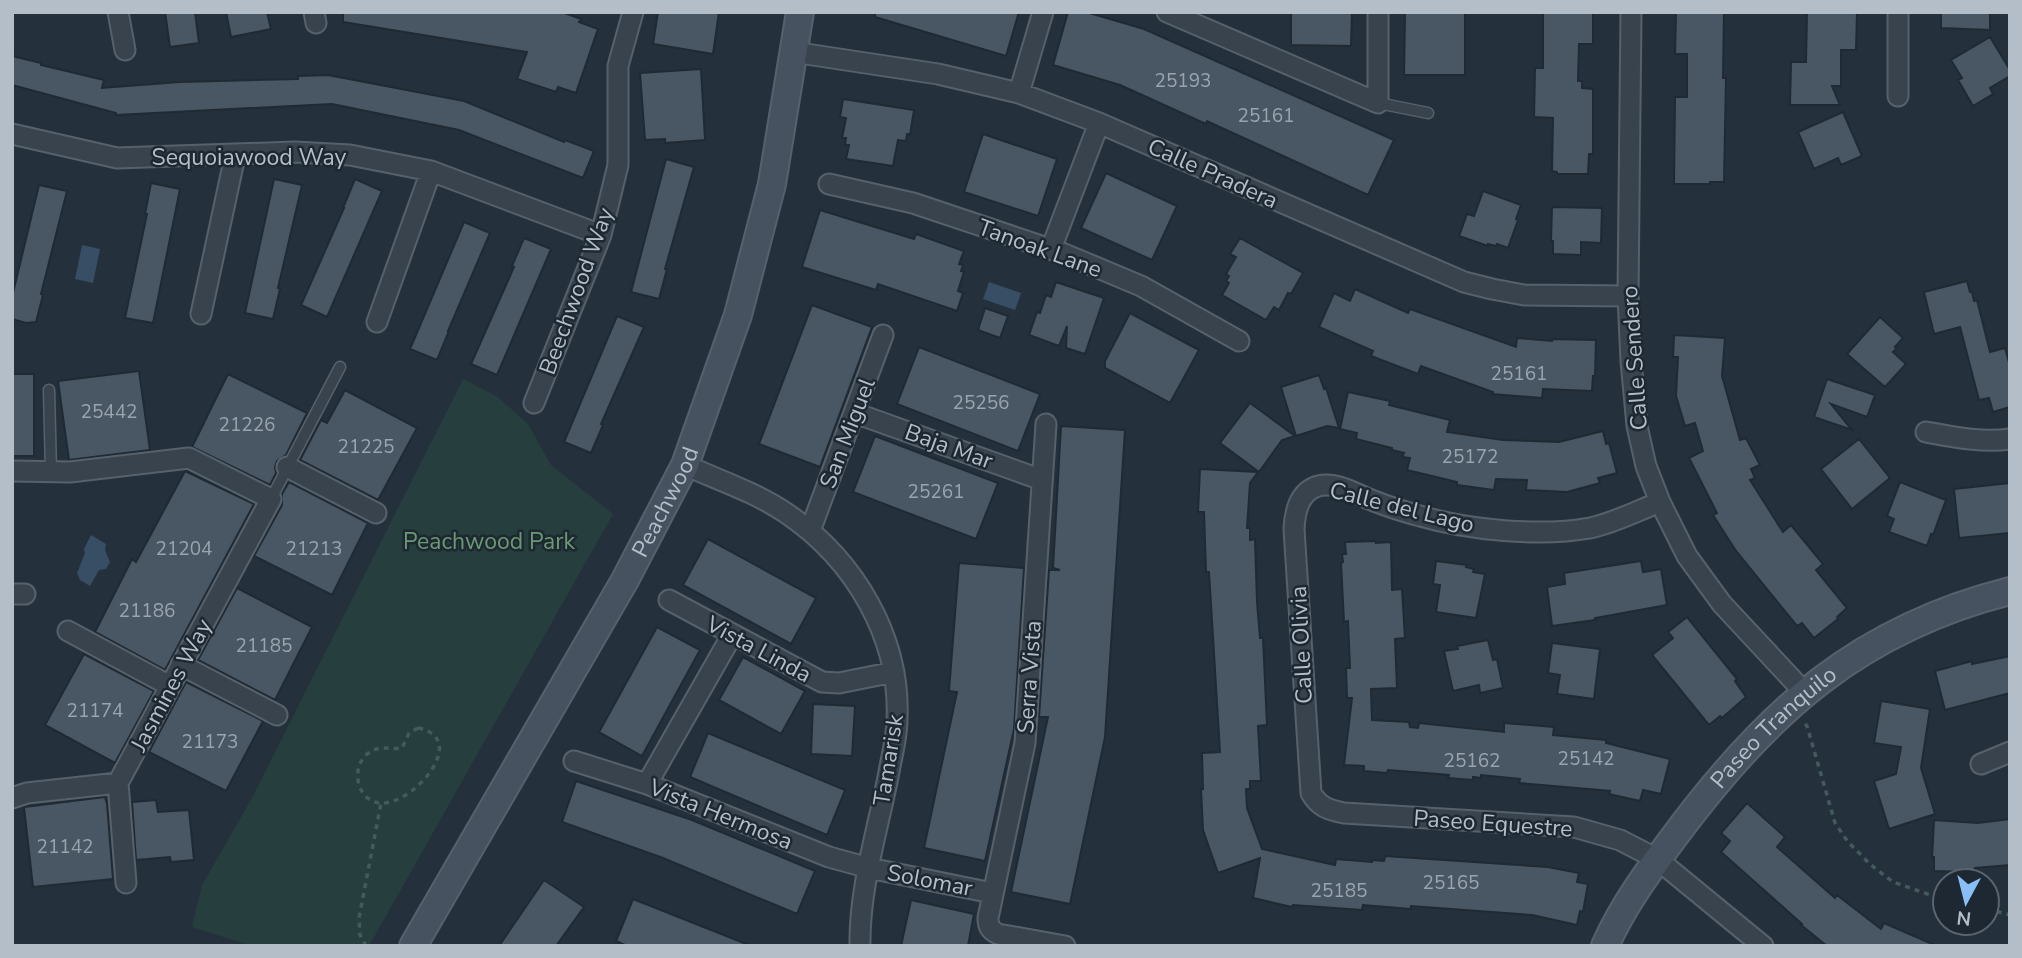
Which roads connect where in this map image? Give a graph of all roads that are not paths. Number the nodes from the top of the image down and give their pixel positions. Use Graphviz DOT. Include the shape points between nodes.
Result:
graph roads {
  1 [pos="118,12"];
  2 [pos="633,12"];
  3 [pos="800,12"];
  4 [pos="1043,12"];
  5 [pos="1167,12"];
  6 [pos="1378,12"];
  7 [pos="1631,12"];
  8 [pos="1898,12"];
  9 [pos="125,50"];
  10 [pos="793,52"];
  11 [pos="1019,93"];
  12 [pos="1898,96"];
  13 [pos="1378,103"];
  14 [pos="1429,113"];
  15 [pos="1099,123"];
  16 [pos="12,134"];
  17 [pos="235,156"];
  18 [pos="431,172"];
  19 [pos="829,184"];
  20 [pos="601,235"];
  21 [pos="1051,249"];
  22 [pos="1628,296"];
  23 [pos="201,314"];
  24 [pos="377,322"];
  25 [pos="883,335"];
  26 [pos="1239,341"];
  27 [pos="340,367"];
  28 [pos="49,390"];
  29 [pos="534,403"];
  30 [pos="855,413"];
  31 [pos="1046,424"];
  32 [pos="1926,432"];
  33 [pos="2010,439"];
  34 [pos="685,465"];
  35 [pos="287,467"];
  36 [pos="12,471"];
  37 [pos="51,472"];
  38 [pos="1042,480"];
  39 [pos="1307,491"];
  40 [pos="271,499"];
  41 [pos="1660,502"];
  42 [pos="376,513"];
  43 [pos="810,531"];
  44 [pos="2010,591"];
  45 [pos="669,600"];
  46 [pos="68,631"];
  47 [pos="732,635"];
  48 [pos="181,664"];
  49 [pos="894,672"];
  50 [pos="170,686"];
  51 [pos="1796,700"];
  52 [pos="277,715"];
  53 [pos="2010,752"];
  54 [pos="574,761"];
  55 [pos="1981,764"];
  56 [pos="118,783"];
  57 [pos="647,784"];
  58 [pos="12,798"];
  59 [pos="1315,801"];
  60 [pos="1657,859"];
  61 [pos="869,868"];
  62 [pos="126,883"];
  63 [pos="992,893"];
  64 [pos="989,927"];
  65 [pos="413,946"];
  66 [pos="860,946"];
  67 [pos="1065,946"];
  68 [pos="1605,946"];
  69 [pos="1763,946"];
  1 -- 9 [label="street"];
  2 -- 20 [label="street, Beechwood Way" via="618,66 618,165"];
  3 -- 10 [label="street, Peachwood"];
  4 -- 11 [label="street"];
  5 -- 13 [label="street"];
  6 -- 13 [label="street"];
  7 -- 22 [label="street, Calle Sendero"];
  8 -- 12 [label="street"];
  10 -- 11 [label="street, Calle Pradera" via="938,74"];
  10 -- 34 [label="street, Peachwood" via="772,184 742,302"];
  11 -- 15 [label="street, Calle Pradera"];
  13 -- 14 [label="lane"];
  15 -- 21 [label="street"];
  15 -- 22 [label="street, Calle Pradera" via="1464,282 1524,295"];
  16 -- 17 [label="street, Sequoiawood Way" via="117,158"];
  17 -- 18 [label="street, Sequoiawood Way" via="351,155"];
  17 -- 23 [label="street"];
  18 -- 20 [label="street, Sequoiawood Way"];
  18 -- 24 [label="street"];
  19 -- 21 [label="street, Tanoak Lane" via="913,203"];
  20 -- 29 [label="street, Beechwood Way"];
  21 -- 26 [label="street, Tanoak Lane" via="1141,286"];
  22 -- 41 [label="street, Calle Sendero" via="1637,426"];
  25 -- 30 [label="street, San Miguel"];
  27 -- 35 [label="lane"];
  28 -- 37 [label="lane"];
  30 -- 38 [label="street, Baja Mar"];
  30 -- 43 [label="street, San Miguel"];
  31 -- 38 [label="street, Serra Vista"];
  32 -- 33 [label="street"];
  34 -- 43 [label="street, Tamarisk" via="756,496"];
  34 -- 65 [label="street, Peachwood" via="625,580"];
  35 -- 40 [label="lane"];
  35 -- 42 [label="street"];
  36 -- 37 [label="street"];
  37 -- 40 [label="street" via="189,458"];
  38 -- 63 [label="street, Serra Vista" via="1025,743"];
  39 -- 41 [label="street, Calle del Lago" via="1320,485 1339,487 1422,517 1503,530 1591,528"];
  39 -- 59 [label="street, Calle Olivia" via="1299,503 1294,529 1309,782"];
  40 -- 48 [label="street, Jasmines Way"];
  41 -- 51 [label="street, Calle Sendero" via="1688,556"];
  43 -- 49 [label="street, Tamarisk" via="836,557 871,606 884,632"];
  44 -- 51 [label="street, Paseo Tranquilo" via="1971,600 1903,628 1851,657"];
  45 -- 47 [label="street, Vista Linda"];
  46 -- 50 [label="street"];
  47 -- 49 [label="street, Vista Linda" via="822,682"];
  47 -- 57 [label="street"];
  48 -- 50 [label="street, Jasmines Way"];
  48 -- 52 [label="street"];
  49 -- 61 [label="street, Tamarisk" via="897,720"];
  50 -- 56 [label="street, Jasmines Way"];
  51 -- 60 [label="street, Paseo Tranquilo" via="1710,789"];
  53 -- 55 [label="street"];
  54 -- 57 [label="street, Vista Hermosa"];
  56 -- 58 [label="street"];
  56 -- 62 [label="street"];
  57 -- 61 [label="street, Vista Hermosa" via="830,857"];
  59 -- 60 [label="street, Paseo Equestre" via="1344,813 1574,827 1620,840"];
  60 -- 68 [label="street, Paseo Tranquilo"];
  60 -- 69 [label="street, Paseo Equestre"];
  61 -- 63 [label="street, Solomar"];
  61 -- 66 [label="street, Tamarisk"];
  63 -- 64 [label="street, Serra Vista"];
  64 -- 67 [label="street, Solomar" via="998,933"];
}
